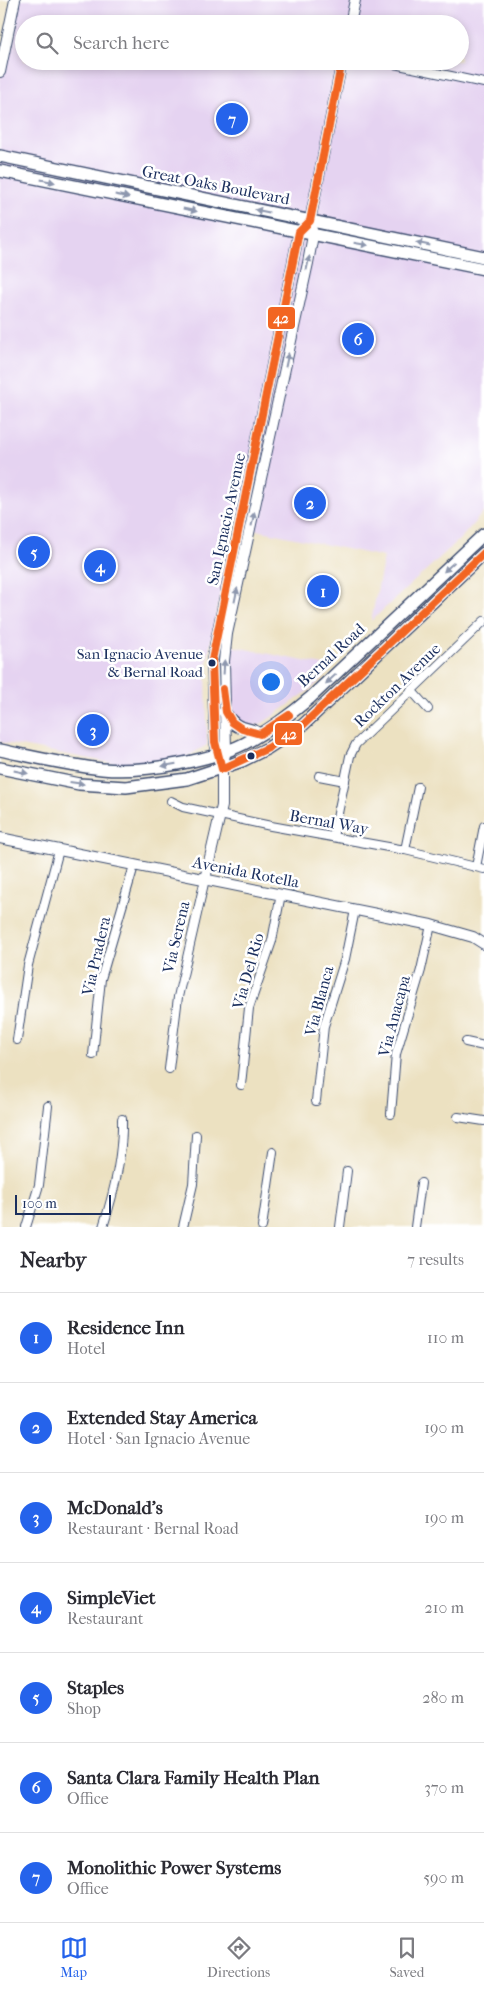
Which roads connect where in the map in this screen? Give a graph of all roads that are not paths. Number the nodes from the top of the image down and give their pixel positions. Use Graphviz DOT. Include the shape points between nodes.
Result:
graph roads {
  1 [pos="15,0"];
  2 [pos="355,0"];
  3 [pos="352,15"];
  4 [pos="340,70"];
  5 [pos="423,70"];
  6 [pos="0,72"];
  7 [pos="484,83"];
  8 [pos="0,156"];
  9 [pos="0,171"];
  10 [pos="150,189"];
  11 [pos="142,200"];
  12 [pos="310,221"];
  13 [pos="299,232"];
  14 [pos="314,235"];
  15 [pos="484,257"];
  16 [pos="458,258"];
  17 [pos="484,269"];
  18 [pos="484,534"];
  19 [pos="484,553"];
  20 [pos="232,561"];
  21 [pos="242,567"];
  22 [pos="484,621"];
  23 [pos="411,690"];
  24 [pos="428,709"];
  25 [pos="224,712"];
  26 [pos="260,734"];
  27 [pos="0,750"];
  28 [pos="221,752"];
  29 [pos="62,763"];
  30 [pos="0,768"];
  31 [pos="222,769"];
  32 [pos="40,776"];
  33 [pos="319,776"];
  34 [pos="344,782"];
  35 [pos="418,787"];
  36 [pos="171,802"];
  37 [pos="221,814"];
  38 [pos="484,826"];
  39 [pos="333,837"];
  40 [pos="0,838"];
  41 [pos="58,850"];
  42 [pos="405,850"];
  43 [pos="134,866"];
  44 [pos="480,868"];
  45 [pos="205,880"];
  46 [pos="281,894"];
  47 [pos="356,910"];
  48 [pos="431,925"];
  49 [pos="484,944"];
  50 [pos="17,1040"];
  51 [pos="466,1042"];
  52 [pos="484,1046"];
  53 [pos="93,1055"];
  54 [pos="169,1069"];
  55 [pos="241,1085"];
  56 [pos="316,1101"];
  57 [pos="48,1106"];
  58 [pos="391,1114"];
  59 [pos="458,1117"];
  60 [pos="122,1119"];
  61 [pos="484,1121"];
  62 [pos="196,1136"];
  63 [pos="273,1152"];
  64 [pos="347,1171"];
  65 [pos="421,1183"];
  66 [pos="26,1227"];
  67 [pos="103,1227"];
  68 [pos="183,1227"];
  69 [pos="262,1227"];
  70 [pos="340,1227"];
  71 [pos="415,1227"];
  1 -- 6 [label="street"];
  2 -- 3 [label="street"];
  4 -- 12 [label="street, San Ignacio Avenue"];
  5 -- 7 [label="street"];
  8 -- 10 [label="main road, Great Oaks Boulevard"];
  9 -- 11 [label="main road, Great Oaks Boulevard, one-way"];
  10 -- 11 [label="main road"];
  12 -- 10 [label="main road, Great Oaks Boulevard, one-way"];
  11 -- 13 [label="main road, Great Oaks Boulevard, one-way"];
  12 -- 13 [label="street"];
  12 -- 14 [label="street, San Ignacio Avenue"];
  16 -- 12 [label="main road, Great Oaks Boulevard, one-way"];
  13 -- 14 [label="main road, Great Oaks Boulevard"];
  13 -- 20 [label="street, San Ignacio Avenue"];
  14 -- 16 [label="main road, Great Oaks Boulevard, one-way"];
  21 -- 14 [label="street, San Ignacio Avenue, one-way"];
  15 -- 16 [label="main road, Great Oaks Boulevard"];
  16 -- 17 [label="main road, Great Oaks Boulevard"];
  18 -- 26 [label="main road, Bernal Road, one-way" via="310,698"];
  19 -- 31 [label="main road, Bernal Road" via="303,725 268,748"];
  20 -- 21 [label="street"];
  20 -- 28 [label="street, San Ignacio Avenue" via="212,660"];
  25 -- 21 [label="street, San Ignacio Avenue, one-way" via="224,661"];
  22 -- 23 [label="street, Rockton Avenue"];
  23 -- 24 [label="street"];
  23 -- 34 [label="street, Rockton Avenue" via="356,744"];
  25 -- 26 [label="main road" via="240,729"];
  25 -- 28 [label="street, San Ignacio Avenue"];
  26 -- 28 [label="main road, Bernal Road"];
  27 -- 29 [label="main road, Bernal Road"];
  28 -- 29 [label="main road, Bernal Road, one-way" via="176,764 137,769 102,769"];
  28 -- 31 [label="street, San Ignacio Avenue"];
  29 -- 32 [label="main road"];
  30 -- 32 [label="main road, Bernal Road, one-way"];
  32 -- 31 [label="main road, Bernal Road, one-way" via="79,784 126,787 175,782"];
  31 -- 37 [label="street, San Ignacio Avenue"];
  33 -- 34 [label="street"];
  34 -- 39 [label="street, Rockton Avenue"];
  35 -- 42 [label="street"];
  36 -- 37 [label="street, Bernal Way"];
  37 -- 39 [label="street, Bernal Way"];
  37 -- 45 [label="street, Via Serena"];
  38 -- 44 [label="street"];
  39 -- 42 [label="street, Bernal Way"];
  40 -- 41 [label="street, Avenida Rotella"];
  41 -- 43 [label="street, Avenida Rotella"];
  41 -- 50 [label="street" via="28,965"];
  42 -- 44 [label="street, Bernal Way"];
  43 -- 45 [label="street, Avenida Rotella"];
  43 -- 53 [label="street, Via Pradera" via="101,979"];
  45 -- 46 [label="street, Avenida Rotella"];
  45 -- 54 [label="street, Via Serena" via="178,997"];
  46 -- 47 [label="street, Avenida Rotella"];
  46 -- 55 [label="street, Via Del Rio" via="272,940 249,1008"];
  47 -- 48 [label="street, Avenida Rotella"];
  47 -- 56 [label="street, Via Blanca" via="324,1026"];
  48 -- 49 [label="street, Avenida Rotella" via="473,937"];
  48 -- 58 [label="street, Via Anacapa" via="396,1054"];
  51 -- 52 [label="street"];
  57 -- 66 [label="street" via="39,1185"];
  59 -- 61 [label="street"];
  60 -- 67 [label="street" via="113,1196"];
  62 -- 68 [label="street" via="193,1184"];
  63 -- 69 [label="street"];
  64 -- 70 [label="street"];
  65 -- 71 [label="street"];
}
